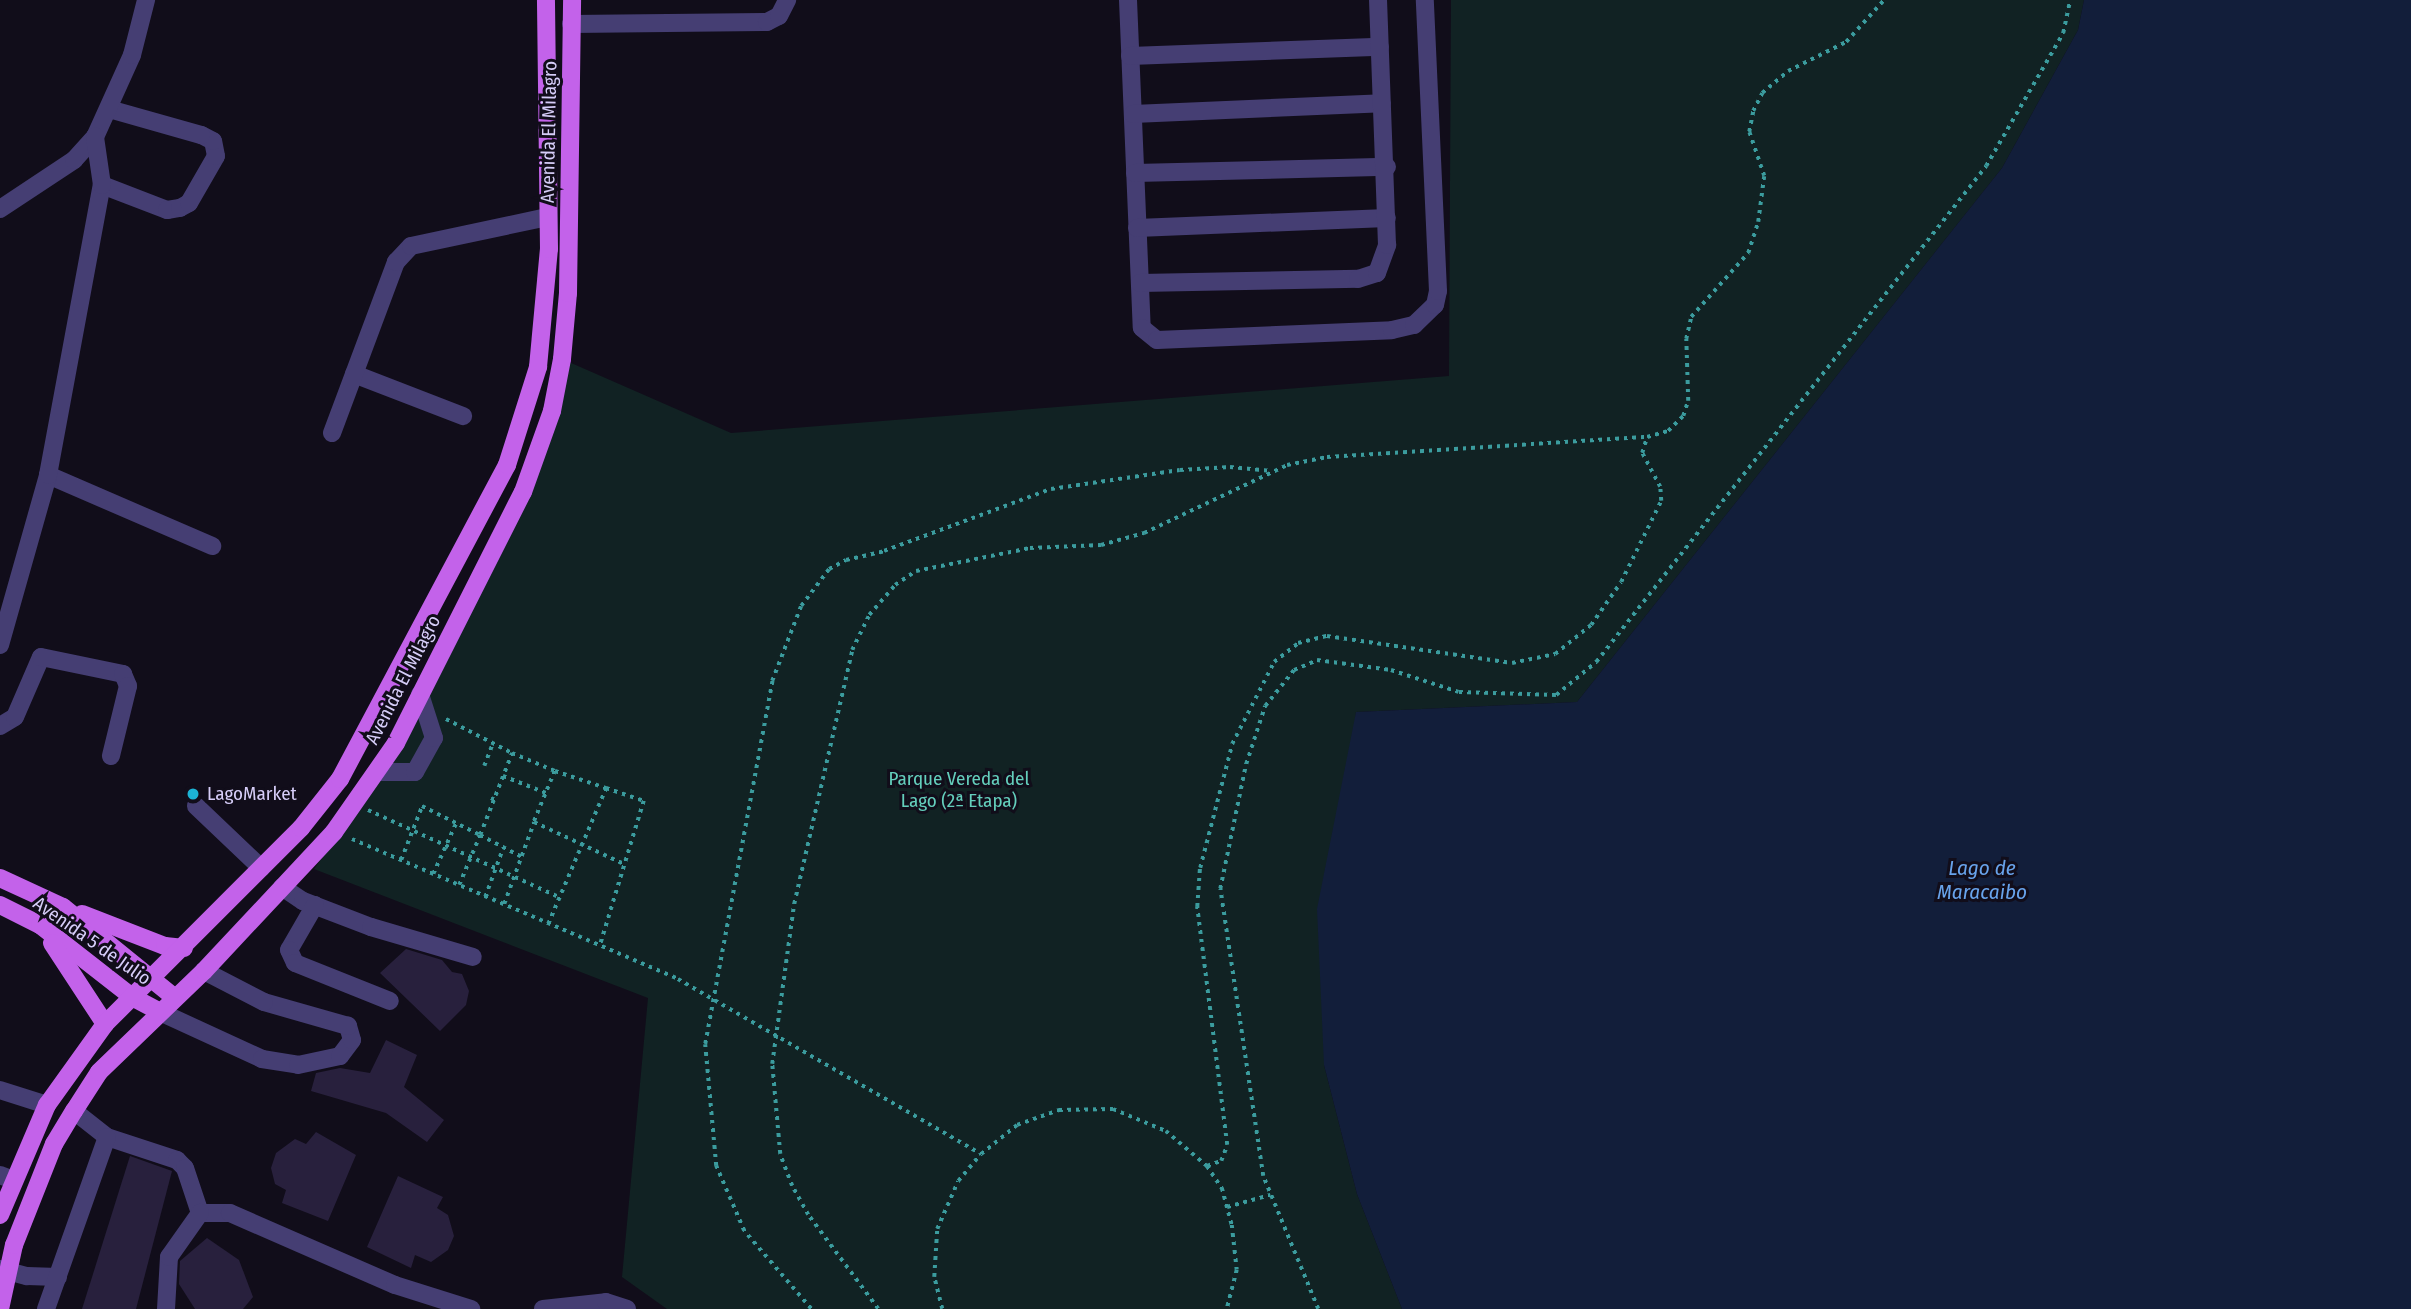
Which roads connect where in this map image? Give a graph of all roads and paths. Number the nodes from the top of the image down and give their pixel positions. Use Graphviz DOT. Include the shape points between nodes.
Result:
graph roads {
  1 [pos="146,0"];
  2 [pos="546,0"];
  3 [pos="572,0"];
  4 [pos="787,0"];
  5 [pos="1128,0"];
  6 [pos="1378,0"];
  7 [pos="1425,0"];
  8 [pos="1884,0"];
  9 [pos="2070,0"];
  10 [pos="571,24"];
  11 [pos="1380,47"];
  12 [pos="1130,56"];
  13 [pos="1382,103"];
  14 [pos="109,109"];
  15 [pos="1133,114"];
  16 [pos="95,136"];
  17 [pos="1387,167"];
  18 [pos="1135,173"];
  19 [pos="102,185"];
  20 [pos="0,209"];
  21 [pos="548,217"];
  22 [pos="1387,218"];
  23 [pos="1138,228"];
  24 [pos="1140,283"];
  25 [pos="354,374"];
  26 [pos="463,416"];
  27 [pos="332,433"];
  28 [pos="1647,436"];
  29 [pos="1273,472"];
  30 [pos="48,475"];
  31 [pos="212,546"];
  32 [pos="8,597"];
  33 [pos="0,645"];
  34 [pos="423,702"];
  35 [pos="0,726"];
  36 [pos="492,745"];
  37 [pos="512,752"];
  38 [pos="111,756"];
  39 [pos="484,766"];
  40 [pos="555,771"];
  41 [pos="377,772"];
  42 [pos="503,776"];
  43 [pos="606,788"];
  44 [pos="545,793"];
  45 [pos="354,803"];
  46 [pos="196,806"];
  47 [pos="534,822"];
  48 [pos="456,823"];
  49 [pos="412,831"];
  50 [pos="334,832"];
  51 [pos="480,835"];
  52 [pos="582,844"];
  53 [pos="446,846"];
  54 [pos="503,848"];
  55 [pos="522,857"];
  56 [pos="470,858"];
  57 [pos="401,860"];
  58 [pos="624,864"];
  59 [pos="261,869"];
  60 [pos="495,869"];
  61 [pos="433,874"];
  62 [pos="0,878"];
  63 [pos="514,878"];
  64 [pos="459,886"];
  65 [pos="282,887"];
  66 [pos="485,897"];
  67 [pos="559,897"];
  68 [pos="504,904"];
  69 [pos="0,905"];
  70 [pos="315,905"];
  71 [pos="63,907"];
  72 [pos="548,923"];
  73 [pos="40,926"];
  74 [pos="600,946"];
  75 [pos="184,948"];
  76 [pos="473,957"];
  77 [pos="204,971"];
  78 [pos="153,979"];
  79 [pos="132,997"];
  80 [pos="175,998"];
  81 [pos="711,998"];
  82 [pos="390,1001"];
  83 [pos="160,1012"];
  84 [pos="105,1024"];
  85 [pos="776,1033"];
  86 [pos="2,1095"];
  87 [pos="47,1105"];
  88 [pos="74,1111"];
  89 [pos="107,1137"];
  90 [pos="981,1154"];
  91 [pos="1207,1166"];
  92 [pos="6,1177"];
  93 [pos="1270,1195"];
  94 [pos="1227,1207"];
  95 [pos="200,1213"];
  96 [pos="0,1215"];
  97 [pos="4,1270"];
  98 [pos="58,1276"];
  99 [pos="0,1309"];
  100 [pos="46,1309"];
  101 [pos="166,1309"];
  102 [pos="471,1309"];
  103 [pos="543,1309"];
  104 [pos="627,1309"];
  105 [pos="811,1309"];
  106 [pos="878,1309"];
  107 [pos="942,1309"];
  108 [pos="1227,1309"];
  109 [pos="1318,1309"];
  1 -- 14 [label="street" via="132,55"];
  2 -- 21 [label="main road, Avenida El Milagro"];
  3 -- 10 [label="main road, Avenida El Milagro"];
  4 -- 10 [label="street" via="779,16 766,22"];
  5 -- 12 [label="street"];
  6 -- 11 [label="street"];
  7 -- 24 [label="street" via="1438,291 1435,305 1425,317 1392,330 1157,340 1142,328"];
  8 -- 28 [label="path" via="1846,42 1788,71 1762,93 1749,132 1764,176 1755,232 1741,262 1691,317 1686,340 1688,401 1683,416 1668,431"];
  9 -- 93 [label="path" via="2063,33 1986,166 1596,662 1556,695 1459,692 1391,670 1317,660 1294,670 1265,706 1246,764 1220,889 1262,1176"];
  10 -- 34 [label="main road, Avenida El Milagro" via="568,293 552,411 523,492"];
  11 -- 12 [label="street"];
  11 -- 13 [label="street"];
  12 -- 15 [label="street"];
  13 -- 15 [label="street"];
  13 -- 17 [label="street"];
  14 -- 16 [label="street"];
  14 -- 19 [label="street" via="201,135 213,141 216,156 189,203 180,208 167,210"];
  15 -- 18 [label="street"];
  16 -- 19 [label="street"];
  16 -- 20 [label="street" via="74,160"];
  17 -- 18 [label="street"];
  17 -- 22 [label="street"];
  18 -- 23 [label="street"];
  19 -- 30 [label="street"];
  21 -- 25 [label="street" via="411,246 396,262"];
  21 -- 59 [label="main road, Avenida El Milagro" via="538,367 507,465 340,779"];
  22 -- 23 [label="street"];
  22 -- 24 [label="street" via="1387,244 1377,273 1358,279"];
  23 -- 24 [label="street"];
  25 -- 26 [label="street"];
  25 -- 27 [label="street"];
  28 -- 29 [label="path" via="1327,457"];
  28 -- 91 [label="path" via="1642,453 1660,486 1661,501 1620,582 1598,614 1555,654 1512,663 1327,636 1298,643 1274,662 1232,744 1200,868 1197,907 1227,1145 1221,1161"];
  29 -- 81 [label="path" via="1230,467 1180,470 1051,489 828,569 801,606 772,681"];
  29 -- 85 [label="path" via="1144,533 1101,545 1030,548 916,571 869,615 852,650 794,904"];
  30 -- 31 [label="street"];
  30 -- 32 [label="street"];
  32 -- 33 [label="street"];
  34 -- 36 [label="path" via="494,740"];
  34 -- 41 [label="main road, Avenida El Milagro"];
  34 -- 41 [label="street" via="434,738 415,772"];
  35 -- 38 [label="street" via="15,717 41,657 123,674 128,686"];
  36 -- 37 [label="path"];
  36 -- 39 [label="path"];
  37 -- 40 [label="path"];
  37 -- 42 [label="path"];
  40 -- 43 [label="path"];
  40 -- 44 [label="path"];
  41 -- 45 [label="main road, Avenida El Milagro"];
  42 -- 44 [label="path"];
  42 -- 51 [label="path"];
  43 -- 52 [label="path"];
  43 -- 58 [label="path" via="644,801"];
  44 -- 47 [label="path"];
  45 -- 49 [label="path"];
  45 -- 50 [label="main road, Avenida El Milagro"];
  46 -- 59 [label="street"];
  47 -- 52 [label="path"];
  47 -- 55 [label="path"];
  48 -- 49 [label="path" via="422,806"];
  48 -- 51 [label="path"];
  48 -- 53 [label="path"];
  49 -- 53 [label="path"];
  49 -- 57 [label="path"];
  50 -- 57 [label="path"];
  50 -- 65 [label="main road, Avenida El Milagro"];
  51 -- 54 [label="path"];
  51 -- 56 [label="path"];
  52 -- 58 [label="path"];
  52 -- 67 [label="path"];
  53 -- 56 [label="path"];
  53 -- 61 [label="path"];
  54 -- 55 [label="path"];
  54 -- 60 [label="path"];
  55 -- 63 [label="path"];
  56 -- 60 [label="path"];
  56 -- 64 [label="path"];
  57 -- 61 [label="path"];
  58 -- 74 [label="path"];
  59 -- 75 [label="main road, Avenida El Milagro"];
  60 -- 63 [label="path"];
  60 -- 66 [label="path"];
  61 -- 64 [label="path"];
  62 -- 71 [label="main road, Avenida 5 de Julio"];
  63 -- 67 [label="path"];
  63 -- 68 [label="path"];
  64 -- 66 [label="path"];
  65 -- 70 [label="street"];
  65 -- 77 [label="main road, Avenida El Milagro"];
  66 -- 68 [label="path"];
  67 -- 72 [label="path"];
  68 -- 72 [label="path"];
  69 -- 73 [label="main road, Avenida 5 de Julio"];
  70 -- 76 [label="street"];
  70 -- 82 [label="street" via="289,950 295,963"];
  71 -- 75 [label="main road" via="165,946"];
  71 -- 78 [label="main road, Avenida 5 de Julio"];
  72 -- 74 [label="path"];
  73 -- 79 [label="main road, Avenida 5 de Julio"];
  73 -- 84 [label="main road"];
  74 -- 81 [label="path"];
  75 -- 78 [label="main road, Avenida El Milagro"];
  77 -- 80 [label="main road, Avenida El Milagro"];
  77 -- 83 [label="street" via="264,1002 348,1026 352,1040 340,1056 298,1065 262,1059"];
  78 -- 79 [label="main road, Avenida El Milagro"];
  78 -- 80 [label="main road, Avenida 5 de Julio"];
  79 -- 83 [label="main road, Avenida 5 de Julio"];
  79 -- 84 [label="main road, Avenida El Milagro"];
  80 -- 83 [label="main road, Avenida El Milagro"];
  81 -- 85 [label="path"];
  81 -- 105 [label="path" via="705,1044 716,1166 744,1231"];
  83 -- 88 [label="main road, Avenida El Milagro" via="99,1072"];
  84 -- 87 [label="main road, Avenida El Milagro"];
  85 -- 90 [label="path"];
  85 -- 106 [label="path" via="772,1064 780,1154 808,1215"];
  86 -- 87 [label="street"];
  87 -- 92 [label="main road, Avenida El Milagro"];
  88 -- 89 [label="street"];
  88 -- 97 [label="main road, Avenida El Milagro" via="54,1144"];
  89 -- 95 [label="street" via="177,1160 185,1168"];
  89 -- 98 [label="street"];
  90 -- 91 [label="path" via="1017,1125 1059,1110 1113,1109 1166,1131"];
  90 -- 107 [label="path" via="958,1181 937,1229 934,1277"];
  91 -- 94 [label="path"];
  92 -- 96 [label="main road, Avenida El Milagro"];
  93 -- 94 [label="path"];
  93 -- 109 [label="path"];
  94 -- 108 [label="path" via="1237,1270"];
  95 -- 101 [label="street" via="169,1257"];
  95 -- 102 [label="street" via="230,1213 395,1285"];
  97 -- 98 [label="street"];
  97 -- 99 [label="main road, Avenida El Milagro"];
  98 -- 100 [label="street"];
  103 -- 104 [label="street" via="606,1302"];
}
